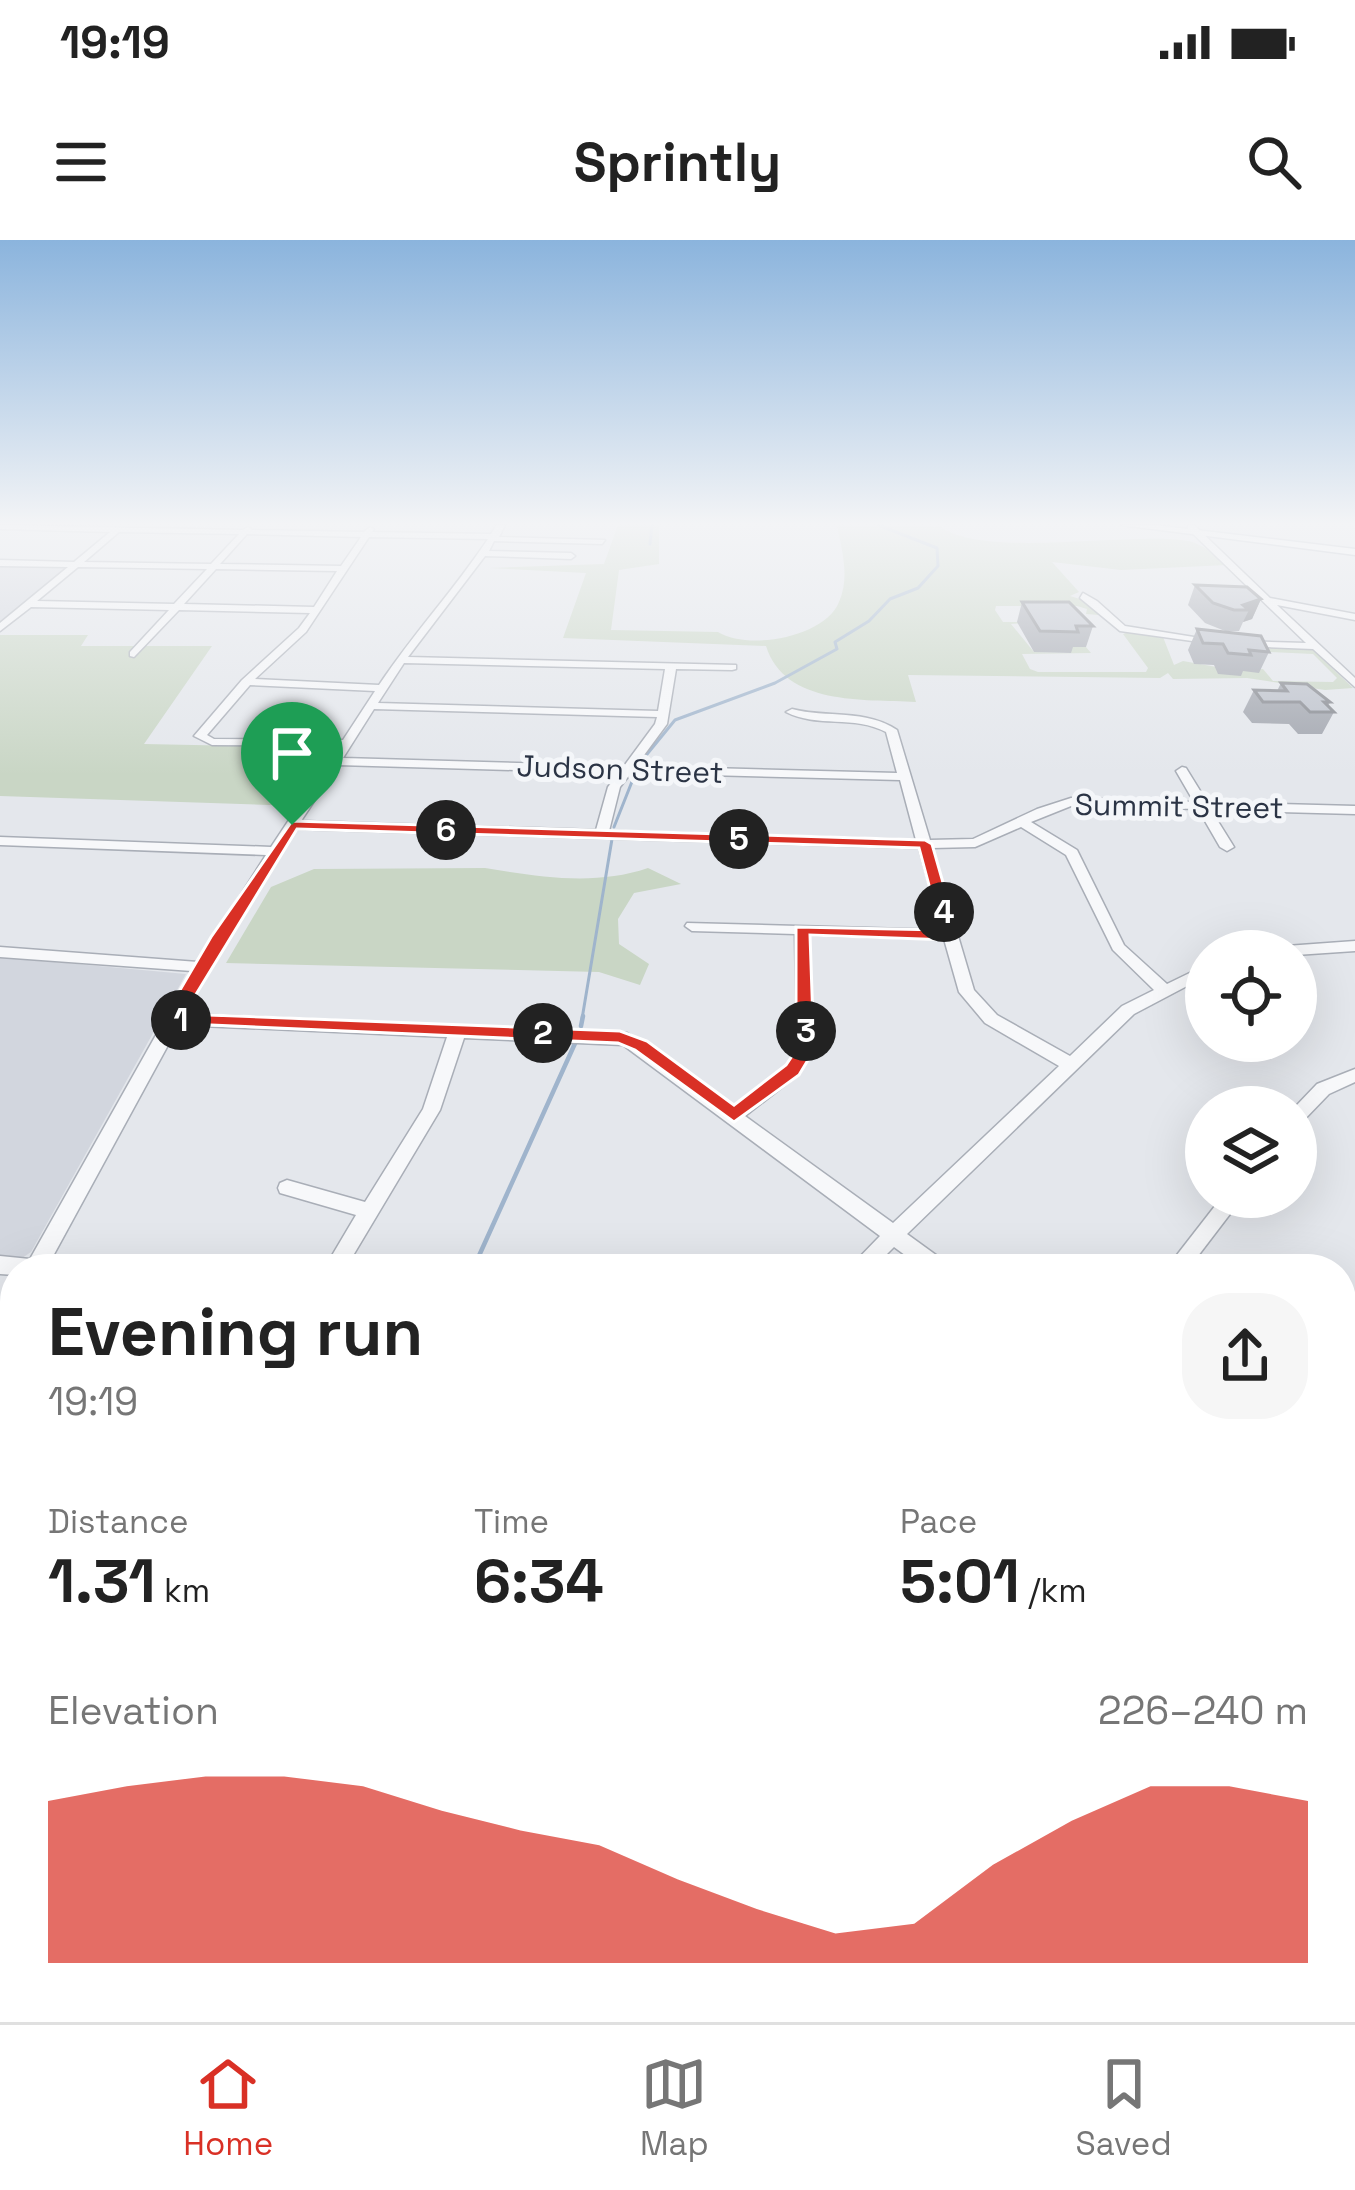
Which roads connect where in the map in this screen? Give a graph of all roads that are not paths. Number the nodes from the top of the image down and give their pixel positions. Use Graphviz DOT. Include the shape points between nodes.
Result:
graph roads {
  1 [pos="24,608"];
  2 [pos="175,608"];
  3 [pos="230,608"];
  4 [pos="441,608"];
  5 [pos="1098,608"];
  6 [pos="1277,608"];
  7 [pos="1310,608"];
  8 [pos="316,610"];
  9 [pos="1355,617"];
  10 [pos="0,628"];
  11 [pos="1305,635"];
  12 [pos="1267,644"];
  13 [pos="1316,646"];
  14 [pos="134,654"];
  15 [pos="402,660"];
  16 [pos="671,666"];
  17 [pos="732,668"];
  18 [pos="246,682"];
  19 [pos="1355,684"];
  20 [pos="383,688"];
  21 [pos="371,706"];
  22 [pos="792,712"];
  23 [pos="664,714"];
  24 [pos="346,743"];
  25 [pos="335,761"];
  26 [pos="624,769"];
  27 [pos="1182,771"];
  28 [pos="906,777"];
  29 [pos="1202,805"];
  30 [pos="1352,814"];
  31 [pos="1023,823"];
  32 [pos="292,825"];
  33 [pos="601,835"];
  34 [pos="0,841"];
  35 [pos="925,844"];
  36 [pos="1227,847"];
  37 [pos="275,851"];
  38 [pos="692,926"];
  39 [pos="802,930"];
  40 [pos="950,935"];
  41 [pos="1355,946"];
  42 [pos="1317,949"];
  43 [pos="0,952"];
  44 [pos="200,967"];
  45 [pos="1185,979"];
  46 [pos="1163,988"];
  47 [pos="172,1019"];
  48 [pos="458,1030"];
  49 [pos="1070,1064"];
  50 [pos="1355,1075"];
  51 [pos="1317,1095"];
  52 [pos="734,1115"];
  53 [pos="287,1188"];
  54 [pos="370,1211"];
  55 [pos="1216,1218"];
  56 [pos="893,1234"];
  57 [pos="43,1254"];
  58 [pos="343,1254"];
  59 [pos="872,1254"];
  60 [pos="920,1254"];
  61 [pos="1188,1254"];
  1 -- 10 [label="street"];
  2 -- 14 [label="street"];
  3 -- 8 [label="street"];
  4 -- 15 [label="street"];
  5 -- 12 [label="street" via="1123,629"];
  6 -- 11 [label="street"];
  7 -- 9 [label="street"];
  8 -- 18 [label="street"];
  11 -- 12 [label="street"];
  11 -- 13 [label="street"];
  12 -- 13 [label="street"];
  13 -- 19 [label="street"];
  15 -- 16 [label="street"];
  15 -- 20 [label="street"];
  16 -- 17 [label="street"];
  16 -- 23 [label="street"];
  18 -- 20 [label="street"];
  18 -- 24 [label="street" via="200,739"];
  20 -- 21 [label="street"];
  21 -- 23 [label="street"];
  21 -- 24 [label="street"];
  22 -- 28 [label="street" via="885,725"];
  23 -- 26 [label="street"];
  24 -- 25 [label="street"];
  25 -- 26 [label="street, Judson Street"];
  25 -- 32 [label="street"];
  26 -- 28 [label="street, Judson Street"];
  26 -- 33 [label="street"];
  27 -- 29 [label="street"];
  28 -- 35 [label="street"];
  29 -- 30 [label="street, Summit Street"];
  29 -- 31 [label="street, Summit Street" via="1071,802"];
  29 -- 36 [label="street"];
  31 -- 35 [label="street, Summit Street" via="979,843"];
  31 -- 46 [label="street" via="1075,856 1118,947"];
  32 -- 33 [label="street, Summit Street"];
  32 -- 37 [label="street"];
  33 -- 35 [label="street, Summit Street"];
  34 -- 37 [label="street"];
  35 -- 40 [label="street"];
  37 -- 44 [label="street"];
  38 -- 39 [label="street"];
  39 -- 40 [label="street"];
  39 -- 52 [label="street" via="805,1050 793,1070"];
  40 -- 49 [label="street" via="979,1009"];
  41 -- 42 [label="street"];
  43 -- 44 [label="street"];
  44 -- 47 [label="street"];
  45 -- 46 [label="street"];
  46 -- 49 [label="street"];
  47 -- 48 [label="street"];
  47 -- 57 [label="street"];
  48 -- 52 [label="street" via="627,1039"];
  48 -- 54 [label="street" via="431,1110"];
  49 -- 56 [label="street"];
  50 -- 51 [label="street"];
  52 -- 56 [label="street"];
  53 -- 54 [label="street"];
  54 -- 58 [label="street"];
  55 -- 61 [label="street"];
  56 -- 59 [label="street"];
  56 -- 60 [label="street"];
}
